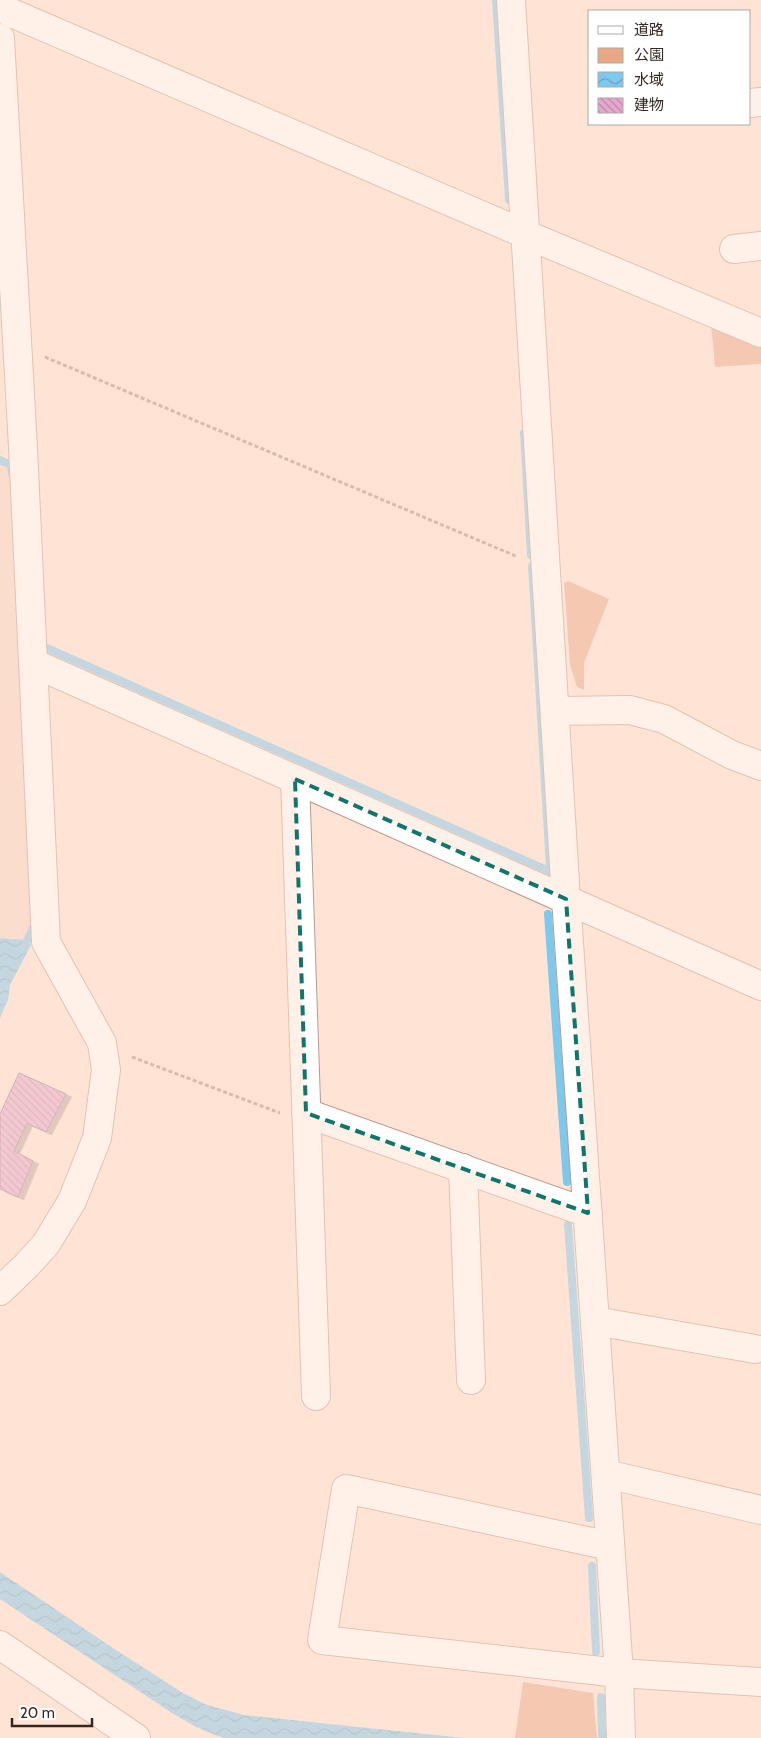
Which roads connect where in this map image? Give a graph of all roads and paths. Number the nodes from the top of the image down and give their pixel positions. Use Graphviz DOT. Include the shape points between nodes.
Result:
graph roads {
  1 [pos="511,0"];
  2 [pos="0,8"];
  3 [pos="0,38"];
  4 [pos="525,234"];
  5 [pos="761,246"];
  6 [pos="734,249"];
  7 [pos="761,333"];
  8 [pos="17,345"];
  9 [pos="12,454"];
  10 [pos="546,560"];
  11 [pos="33,663"];
  12 [pos="555,711"];
  13 [pos="761,766"];
  14 [pos="295,779"];
  15 [pos="566,899"];
  16 [pos="761,986"];
  17 [pos="103,1046"];
  18 [pos="307,1118"];
  19 [pos="463,1168"];
  20 [pos="588,1213"];
  21 [pos="0,1291"];
  22 [pos="595,1321"];
  23 [pos="755,1349"];
  24 [pos="471,1380"];
  25 [pos="316,1396"];
  26 [pos="606,1474"];
  27 [pos="761,1510"];
  28 [pos="610,1546"];
  29 [pos="0,1646"];
  30 [pos="619,1673"];
  31 [pos="761,1682"];
  32 [pos="136,1738"];
  33 [pos="622,1738"];
  1 -- 4 [label="street"];
  2 -- 4 [label="street"];
  3 -- 8 [label="street"];
  4 -- 7 [label="street"];
  4 -- 10 [label="street"];
  5 -- 6 [label="street"];
  8 -- 9 [label="street"];
  8 -- 10 [label="path" via="523,559"];
  9 -- 11 [label="street"];
  10 -- 12 [label="street"];
  11 -- 14 [label="street"];
  11 -- 17 [label="street" via="46,942"];
  12 -- 13 [label="street" via="630,710 664,718 732,755"];
  12 -- 15 [label="street"];
  14 -- 15 [label="street"];
  14 -- 18 [label="street"];
  15 -- 16 [label="street"];
  15 -- 20 [label="street"];
  17 -- 18 [label="path"];
  17 -- 21 [label="street" via="106,1070 97,1138 72,1201 46,1244"];
  18 -- 19 [label="street"];
  18 -- 25 [label="street"];
  19 -- 20 [label="street"];
  19 -- 24 [label="street"];
  20 -- 22 [label="street"];
  22 -- 23 [label="street"];
  22 -- 26 [label="street"];
  26 -- 27 [label="street"];
  26 -- 28 [label="street"];
  28 -- 30 [label="street"];
  28 -- 30 [label="street" via="346,1489 322,1640"];
  29 -- 32 [label="street"];
  30 -- 31 [label="street"];
  30 -- 33 [label="street"];
}
